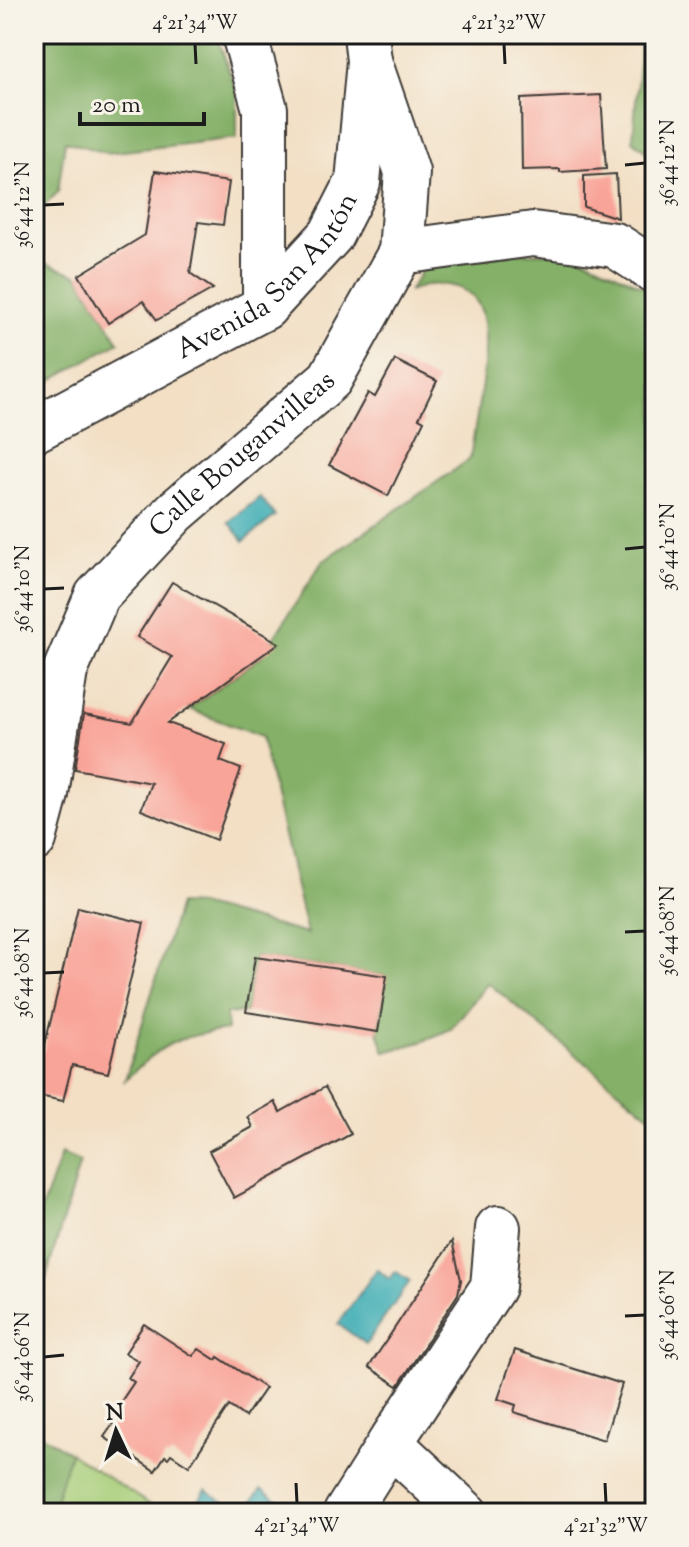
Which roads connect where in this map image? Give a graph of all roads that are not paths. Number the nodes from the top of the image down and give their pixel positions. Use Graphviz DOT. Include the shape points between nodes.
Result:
graph roads {
  1 [pos="244,34"];
  2 [pos="368,48"];
  3 [pos="401,252"];
  4 [pos="655,271"];
  5 [pos="265,307"];
  6 [pos="34,430"];
  7 [pos="34,839"];
  8 [pos="498,1228"];
  9 [pos="390,1443"];
  10 [pos="346,1513"];
  11 [pos="465,1513"];
  1 -- 5 [label="street" via="265,109"];
  2 -- 3 [label="street, Calle Bouganvilleas" via="407,172"];
  2 -- 5 [label="street, Avenida San Antón" via="358,182 331,235"];
  3 -- 4 [label="street" via="533,234 615,245"];
  3 -- 7 [label="street, Calle Bouganvilleas" via="330,379 175,512 97,596 65,671"];
  5 -- 6 [label="street, Avenida San Antón"];
  8 -- 9 [label="street" via="493,1287"];
  9 -- 10 [label="street"];
  9 -- 11 [label="street"];
}
